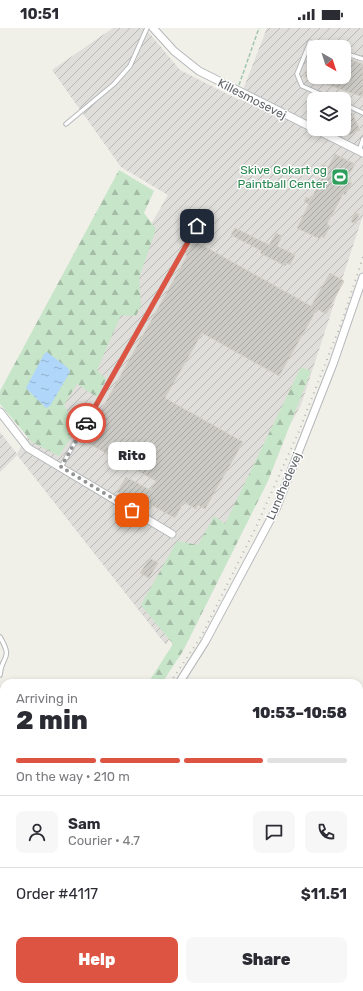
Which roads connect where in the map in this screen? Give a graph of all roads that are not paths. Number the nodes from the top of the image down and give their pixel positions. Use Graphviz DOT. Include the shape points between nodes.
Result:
graph roads {
  1 [pos="147,28"];
  2 [pos="153,28"];
  3 [pos="307,49"];
  4 [pos="351,55"];
  5 [pos="363,59"];
  6 [pos="316,92"];
  7 [pos="351,107"];
  8 [pos="363,113"];
  9 [pos="66,124"];
  10 [pos="363,139"];
  11 [pos="361,152"];
  12 [pos="197,226"];
  13 [pos="363,277"];
  14 [pos="0,412"];
  15 [pos="61,467"];
  16 [pos="172,534"];
  17 [pos="0,637"];
  18 [pos="0,675"];
  19 [pos="182,679"];
  1 -- 9 [label="lane" via="130,66 114,84"];
  2 -- 11 [label="street, Killesmosevej" via="174,51 199,72"];
  3 -- 6 [label="lane" via="297,74 302,86"];
  4 -- 5 [label="lane"];
  7 -- 8 [label="lane"];
  10 -- 11 [label="lane"];
  12 -- 15 [label="lane"];
  13 -- 19 [label="street, Lundhedevej" via="333,364 276,509 205,642"];
  14 -- 15 [label="street" via="28,448"];
  15 -- 16 [label="street"];
  17 -- 18 [label="lane" via="7,649"];
}
